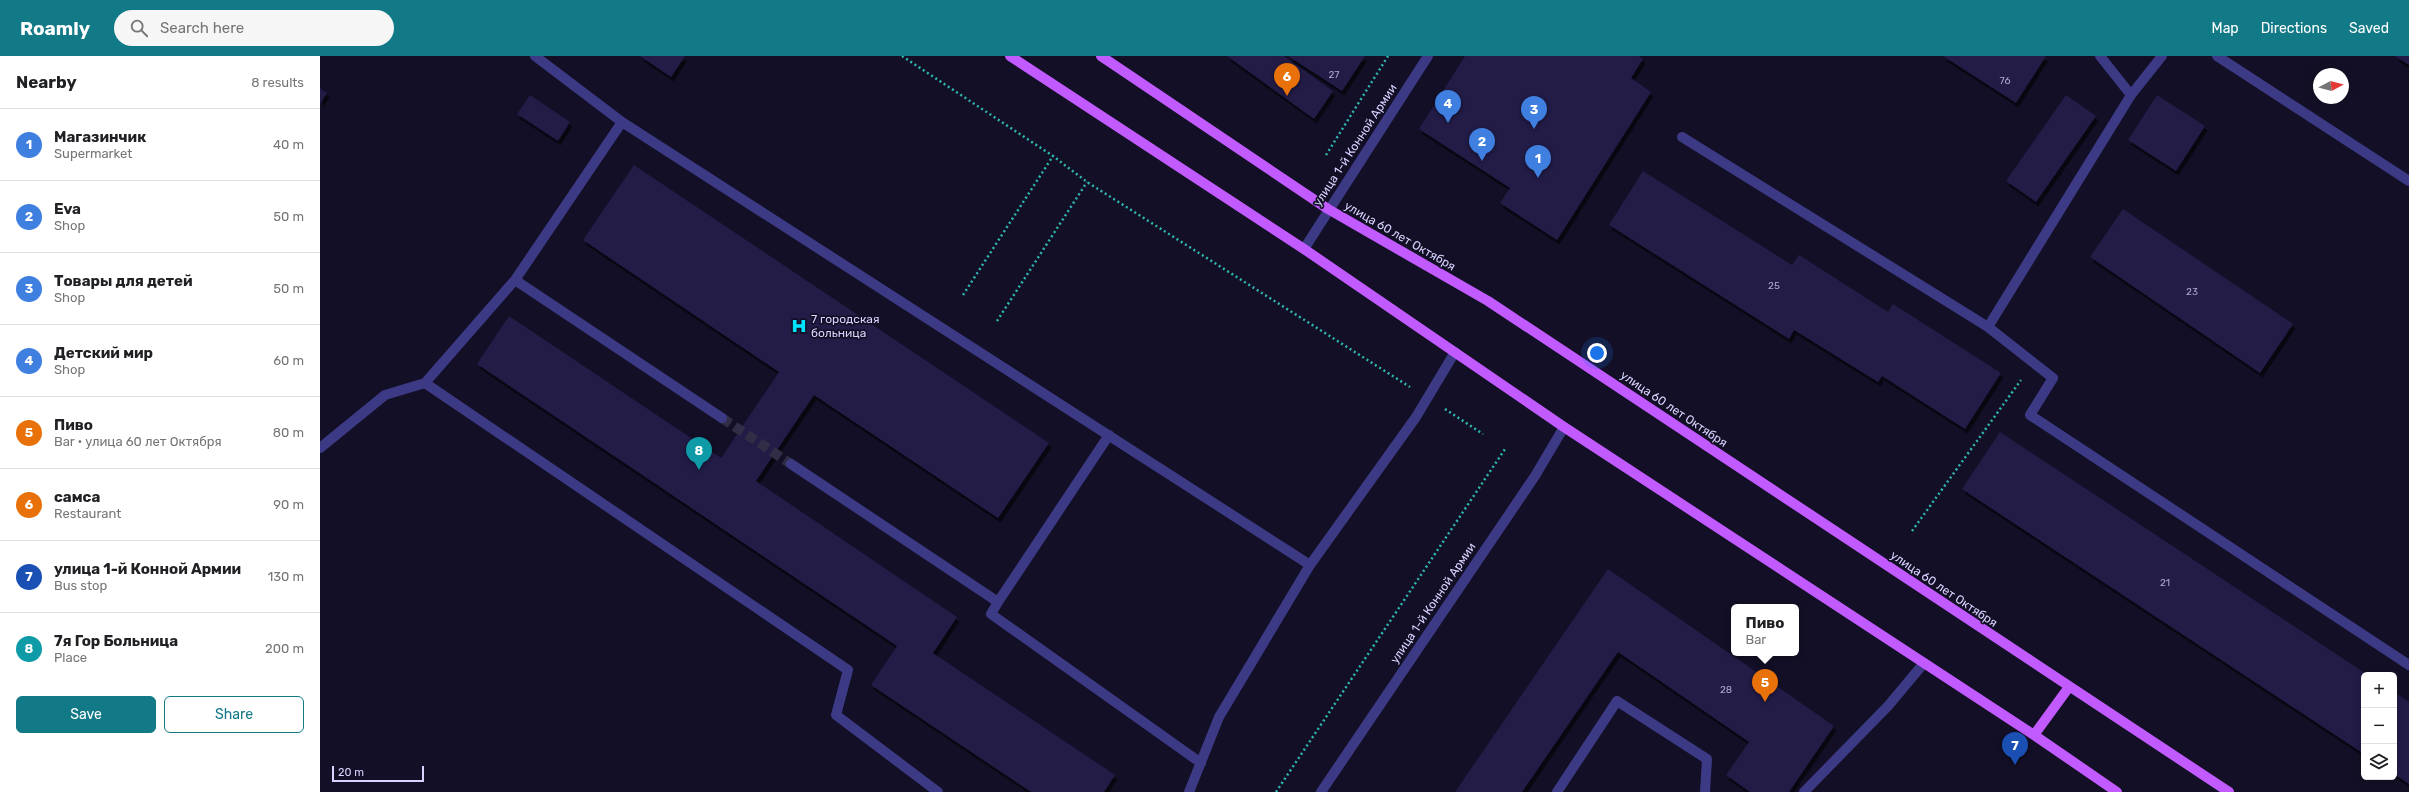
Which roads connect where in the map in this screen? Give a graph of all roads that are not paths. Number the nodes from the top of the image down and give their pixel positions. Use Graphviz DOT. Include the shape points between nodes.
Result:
graph roads {
  1 [pos="535,56"];
  2 [pos="1010,56"];
  3 [pos="1101,56"];
  4 [pos="1428,56"];
  5 [pos="2100,56"];
  6 [pos="2162,56"];
  7 [pos="2217,56"];
  8 [pos="2131,95"];
  9 [pos="622,122"];
  10 [pos="1682,137"];
  11 [pos="2409,181"];
  12 [pos="1328,209"];
  13 [pos="1304,249"];
  14 [pos="515,280"];
  15 [pos="1988,327"];
  16 [pos="1455,352"];
  17 [pos="425,383"];
  18 [pos="722,418"];
  19 [pos="1564,427"];
  20 [pos="1110,435"];
  21 [pos="320,448"];
  22 [pos="791,464"];
  23 [pos="1310,565"];
  24 [pos="998,602"];
  25 [pos="1924,663"];
  26 [pos="2409,665"];
  27 [pos="2068,687"];
  28 [pos="2034,735"];
  29 [pos="1201,763"];
  30 [pos="938,792"];
  31 [pos="1189,792"];
  32 [pos="1321,792"];
  33 [pos="1556,792"];
  34 [pos="1706,792"];
  35 [pos="1804,792"];
  36 [pos="2117,792"];
  37 [pos="2229,792"];
  1 -- 9 [label="street"];
  2 -- 13 [label="main road"];
  3 -- 12 [label="main road, улица 60 лет Октября"];
  4 -- 12 [label="street, улица 1-й Конной Армии"];
  5 -- 8 [label="street"];
  6 -- 8 [label="street"];
  7 -- 11 [label="street"];
  8 -- 15 [label="street"];
  9 -- 14 [label="street"];
  9 -- 20 [label="street"];
  10 -- 15 [label="street"];
  12 -- 13 [label="street, улица 1-й Конной Армии"];
  12 -- 27 [label="main road, улица 60 лет Октября" via="1488,301"];
  13 -- 16 [label="main road"];
  14 -- 17 [label="street"];
  14 -- 18 [label="street"];
  15 -- 26 [label="street" via="2053,378 2030,416"];
  16 -- 19 [label="main road"];
  16 -- 23 [label="street" via="1427,398"];
  17 -- 21 [label="street" via="384,395"];
  17 -- 30 [label="street" via="848,670 836,715"];
  19 -- 25 [label="main road"];
  19 -- 32 [label="street, улица 1-й Конной Армии" via="1535,476"];
  20 -- 23 [label="street"];
  20 -- 24 [label="street"];
  22 -- 24 [label="street"];
  23 -- 29 [label="street" via="1219,717"];
  24 -- 29 [label="street" via="991,614"];
  25 -- 28 [label="main road"];
  25 -- 35 [label="street" via="1888,706"];
  27 -- 28 [label="main road"];
  27 -- 37 [label="main road, улица 60 лет Октября"];
  28 -- 36 [label="main road"];
  29 -- 31 [label="street"];
  33 -- 34 [label="street" via="1617,701 1707,759"];
}
